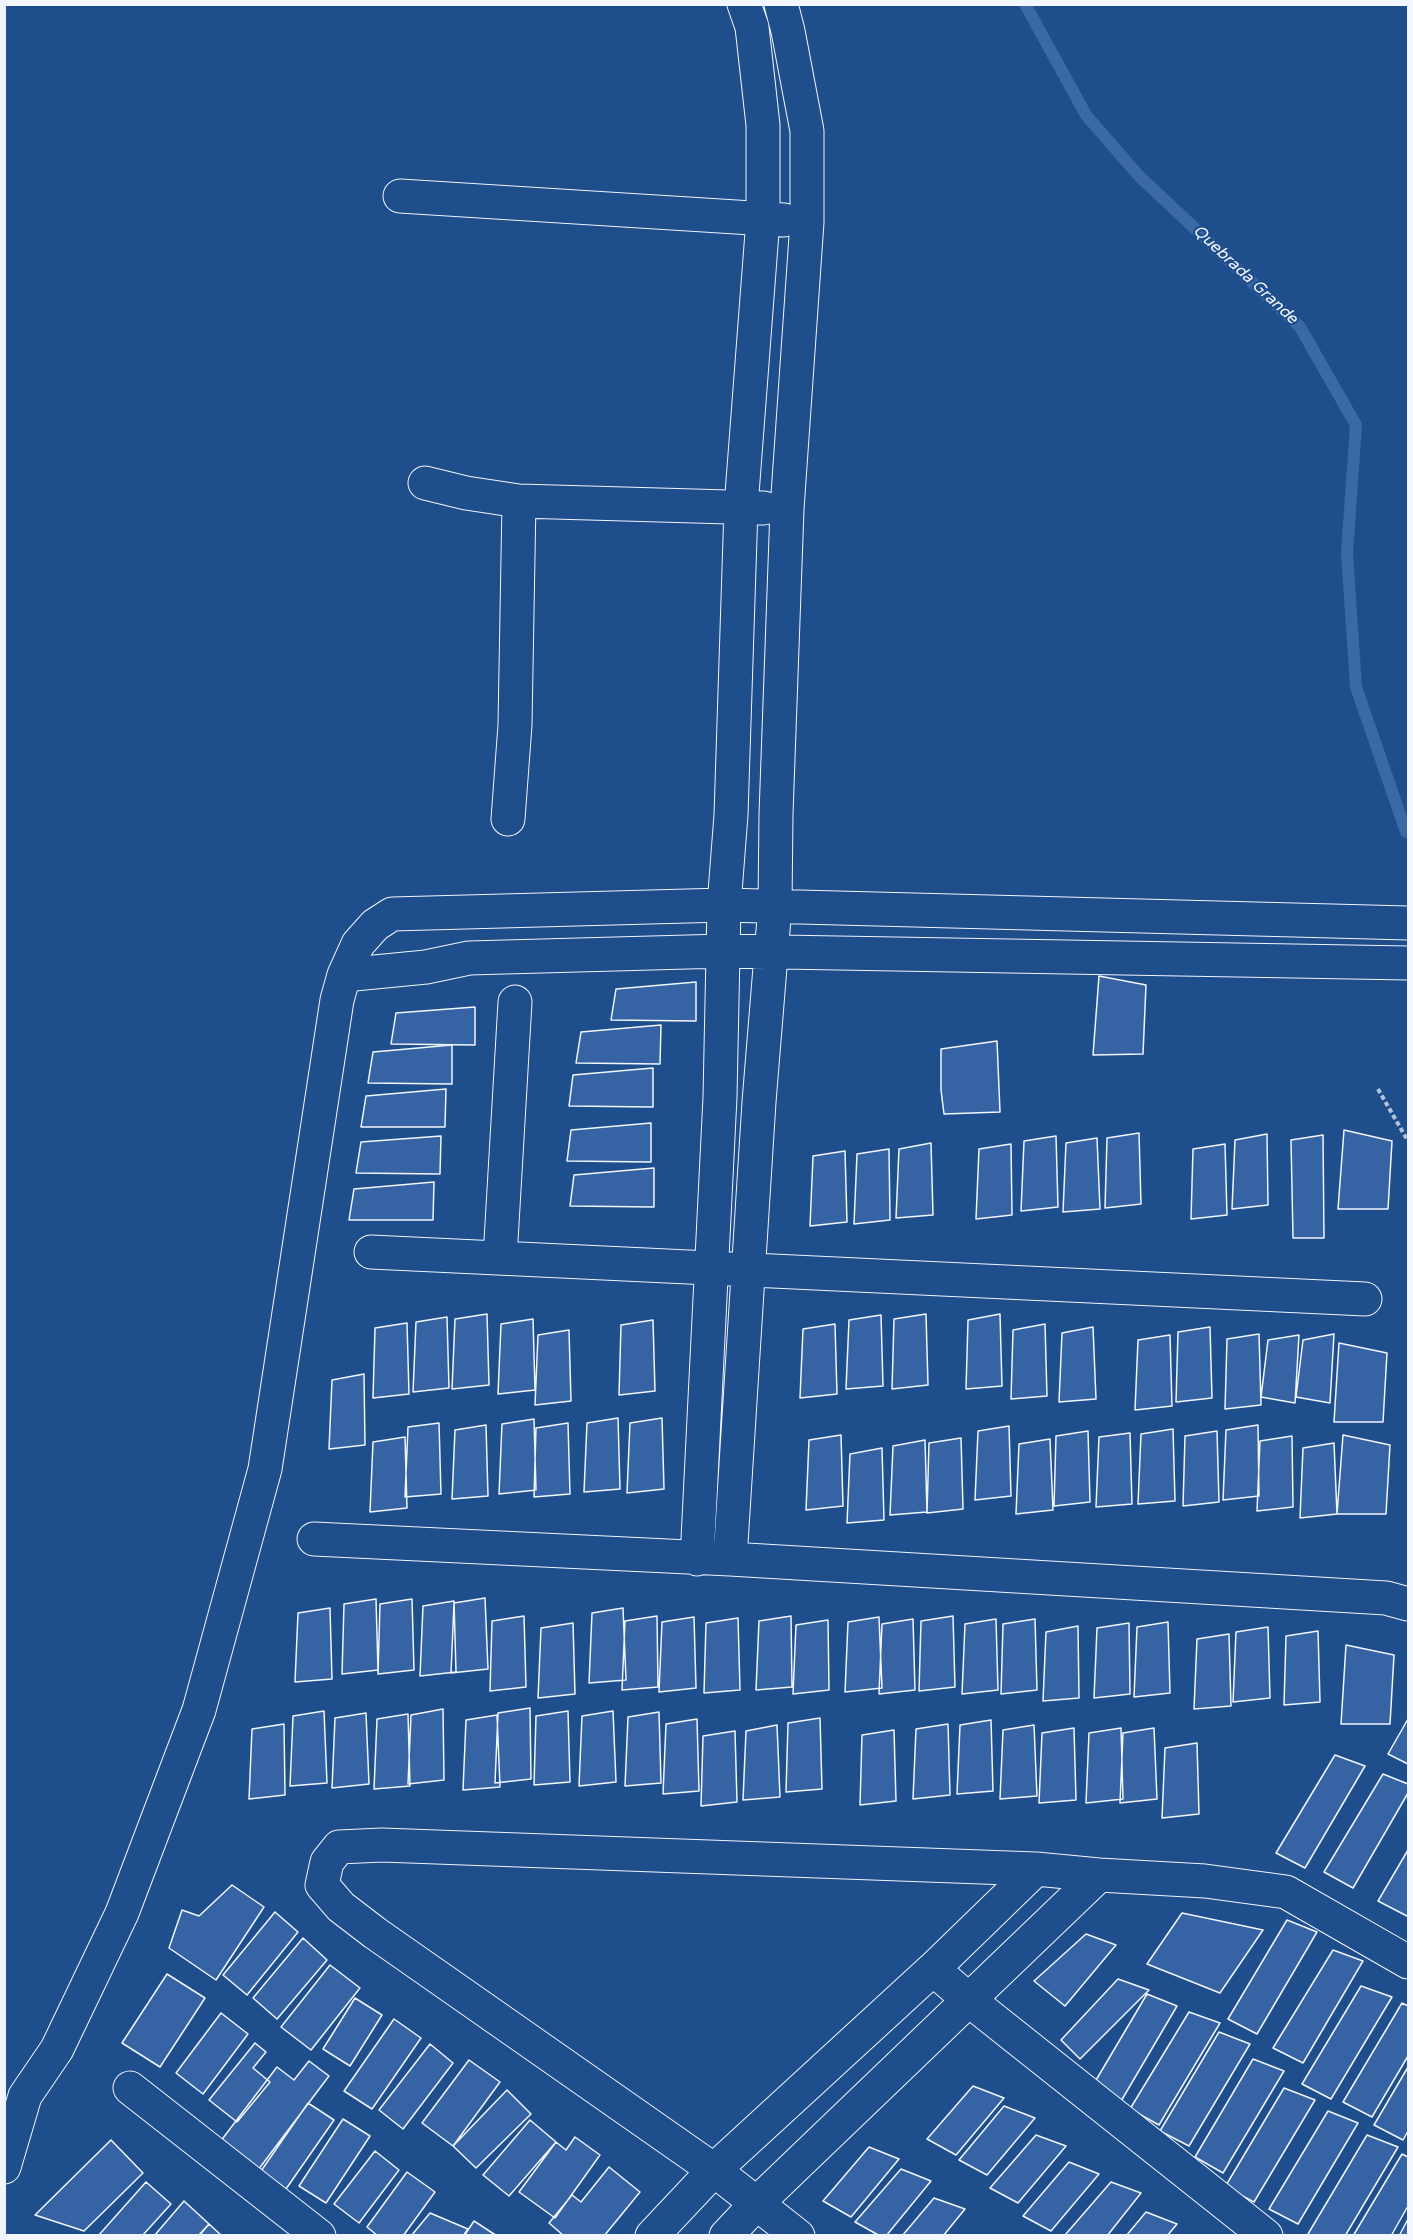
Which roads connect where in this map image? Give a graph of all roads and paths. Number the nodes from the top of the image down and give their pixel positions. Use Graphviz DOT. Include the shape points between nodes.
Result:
graph roads {
  1 [pos="744,4"];
  2 [pos="781,4"];
  3 [pos="400,195"];
  4 [pos="763,219"];
  5 [pos="807,222"];
  6 [pos="425,483"];
  7 [pos="519,501"];
  8 [pos="741,507"];
  9 [pos="787,509"];
  10 [pos="508,819"];
  11 [pos="724,905"];
  12 [pos="775,906"];
  13 [pos="1408,923"];
  14 [pos="724,951"];
  15 [pos="771,952"];
  16 [pos="1408,963"];
  17 [pos="344,975"];
  18 [pos="515,1002"];
  19 [pos="1378,1089"];
  20 [pos="720,1097"];
  21 [pos="759,1102"];
  22 [pos="1408,1140"];
  23 [pos="371,1252"];
  24 [pos="500,1258"];
  25 [pos="710,1268"];
  26 [pos="749,1270"];
  27 [pos="1365,1299"];
  28 [pos="314,1539"];
  29 [pos="697,1559"];
  30 [pos="730,1559"];
  31 [pos="1408,1604"];
  32 [pos="1036,1869"];
  33 [pos="1099,1875"];
  34 [pos="1408,1962"];
  35 [pos="933,1969"];
  36 [pos="969,2000"];
  37 [pos="130,2088"];
  38 [pos="15,2103"];
  39 [pos="4,2167"];
  40 [pos="714,2170"];
  41 [pos="757,2203"];
  42 [pos="320,2235"];
  43 [pos="652,2235"];
  44 [pos="726,2235"];
  45 [pos="798,2235"];
  46 [pos="1266,2235"];
  1 -- 4 [label="street" via="752,27 763,125"];
  2 -- 5 [label="street" via="807,131"];
  3 -- 4 [label="street"];
  4 -- 5 [label="street"];
  4 -- 8 [label="street"];
  5 -- 9 [label="street"];
  6 -- 7 [label="street"];
  7 -- 8 [label="street"];
  7 -- 10 [label="street" via="515,725"];
  8 -- 9 [label="street"];
  8 -- 11 [label="street" via="731,815"];
  9 -- 12 [label="street"];
  11 -- 12 [label="street"];
  11 -- 14 [label="street"];
  11 -- 17 [label="street" via="392,914 358,944"];
  12 -- 13 [label="street"];
  12 -- 15 [label="street"];
  14 -- 15 [label="street"];
  14 -- 17 [label="street" via="469,958 426,967"];
  14 -- 20 [label="street"];
  15 -- 16 [label="street"];
  15 -- 21 [label="street"];
  17 -- 38 [label="street" via="265,1469 199,1710 122,1913 57,2049"];
  18 -- 24 [label="street"];
  19 -- 22 [label="path"];
  20 -- 21 [label="street"];
  20 -- 25 [label="street"];
  21 -- 26 [label="street"];
  23 -- 24 [label="street"];
  24 -- 25 [label="street"];
  25 -- 26 [label="street"];
  25 -- 29 [label="street"];
  26 -- 27 [label="street"];
  26 -- 30 [label="street"];
  28 -- 29 [label="street"];
  29 -- 30 [label="street"];
  30 -- 31 [label="street" via="1386,1598"];
  32 -- 33 [label="street"];
  32 -- 35 [label="street"];
  32 -- 40 [label="street" via="339,1846 327,1862 322,1885 341,1907"];
  33 -- 34 [label="street" via="1205,1881 1286,1892"];
  33 -- 36 [label="street"];
  35 -- 36 [label="street"];
  35 -- 40 [label="street"];
  36 -- 41 [label="street"];
  36 -- 46 [label="street"];
  37 -- 42 [label="street"];
  38 -- 39 [label="street"];
  40 -- 41 [label="street"];
  40 -- 43 [label="street"];
  41 -- 44 [label="street"];
  41 -- 45 [label="street"];
}
